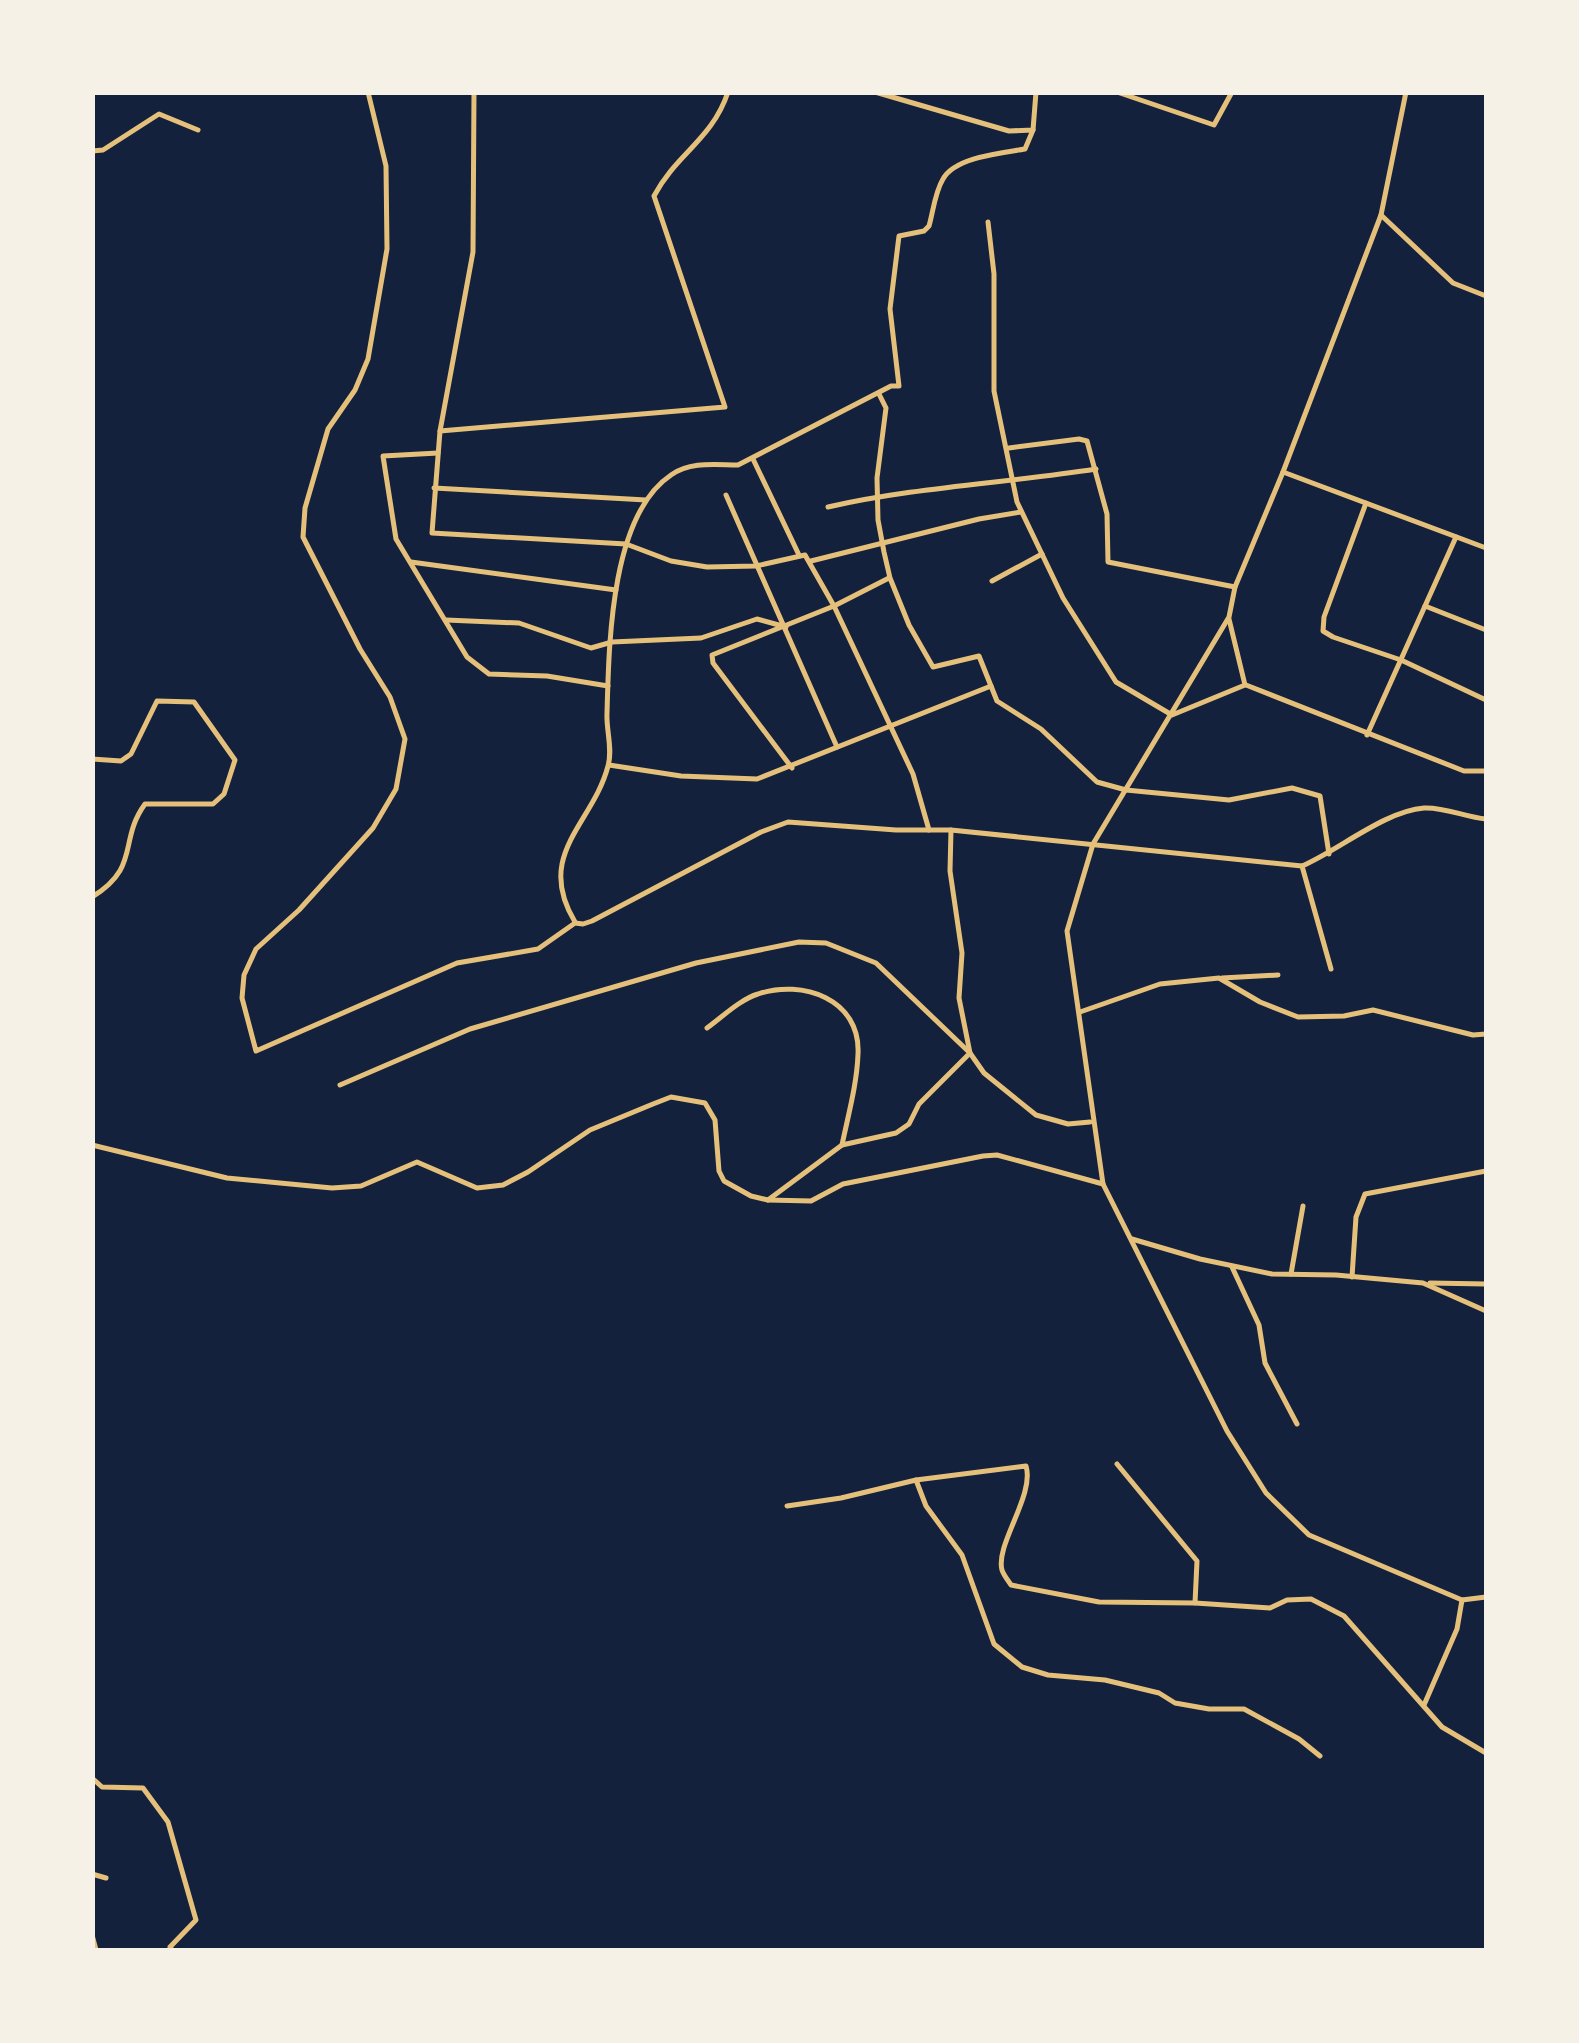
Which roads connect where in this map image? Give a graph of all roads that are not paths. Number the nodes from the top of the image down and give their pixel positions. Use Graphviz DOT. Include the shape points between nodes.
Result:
graph roads {
  1 [pos="368,92"];
  2 [pos="474,92"];
  3 [pos="728,92"];
  4 [pos="875,92"];
  5 [pos="1036,92"];
  6 [pos="1118,92"];
  7 [pos="1232,92"];
  8 [pos="1406,92"];
  9 [pos="198,130"];
  10 [pos="1033,130"];
  11 [pos="92,151"];
  12 [pos="1380,215"];
  13 [pos="988,222"];
  14 [pos="1486,296"];
  15 [pos="878,394"];
  16 [pos="440,431"];
  17 [pos="1008,448"];
  18 [pos="438,452"];
  19 [pos="752,458"];
  20 [pos="1096,469"];
  21 [pos="1283,472"];
  22 [pos="1014,482"];
  23 [pos="434,488"];
  24 [pos="726,495"];
  25 [pos="877,496"];
  26 [pos="647,500"];
  27 [pos="1366,503"];
  28 [pos="828,507"];
  29 [pos="1020,512"];
  30 [pos="1456,537"];
  31 [pos="626,544"];
  32 [pos="882,544"];
  33 [pos="1486,548"];
  34 [pos="1042,554"];
  35 [pos="800,556"];
  36 [pos="811,560"];
  37 [pos="411,562"];
  38 [pos="756,566"];
  39 [pos="890,578"];
  40 [pos="992,581"];
  41 [pos="1234,587"];
  42 [pos="617,590"];
  43 [pos="834,606"];
  44 [pos="1426,606"];
  45 [pos="1229,617"];
  46 [pos="446,620"];
  47 [pos="786,627"];
  48 [pos="1486,630"];
  49 [pos="612,642"];
  50 [pos="1401,660"];
  51 [pos="1246,685"];
  52 [pos="608,686"];
  53 [pos="991,686"];
  54 [pos="1486,700"];
  55 [pos="1172,715"];
  56 [pos="891,727"];
  57 [pos="1368,734"];
  58 [pos="837,747"];
  59 [pos="92,759"];
  60 [pos="609,765"];
  61 [pos="792,768"];
  62 [pos="1486,771"];
  63 [pos="1126,790"];
  64 [pos="1486,820"];
  65 [pos="929,830"];
  66 [pos="951,830"];
  67 [pos="1092,844"];
  68 [pos="1329,854"];
  69 [pos="1302,866"];
  70 [pos="92,897"];
  71 [pos="576,922"];
  72 [pos="1331,969"];
  73 [pos="1278,975"];
  74 [pos="1218,978"];
  75 [pos="1080,1012"];
  76 [pos="707,1028"];
  77 [pos="1486,1034"];
  78 [pos="970,1052"];
  79 [pos="340,1085"];
  80 [pos="1092,1122"];
  81 [pos="92,1145"];
  82 [pos="842,1146"];
  83 [pos="1486,1171"];
  84 [pos="1103,1184"];
  85 [pos="768,1200"];
  86 [pos="1302,1206"];
  87 [pos="1132,1238"];
  88 [pos="1232,1267"];
  89 [pos="1292,1274"];
  90 [pos="1352,1277"];
  91 [pos="1423,1283"];
  92 [pos="1486,1284"];
  93 [pos="1486,1311"];
  94 [pos="1296,1424"];
  95 [pos="1117,1464"];
  96 [pos="916,1480"];
  97 [pos="787,1506"];
  98 [pos="1486,1597"];
  99 [pos="1462,1600"];
  100 [pos="1195,1603"];
  101 [pos="1424,1706"];
  102 [pos="1486,1753"];
  103 [pos="1320,1756"];
  104 [pos="92,1778"];
  105 [pos="92,1874"];
  106 [pos="106,1878"];
  107 [pos="92,1935"];
  108 [pos="96,1950"];
  109 [pos="172,1950"];
  1 -- 71 [label="street" via="386,166 387,248 368,359 328,429 304,537 390,697 405,738 396,789 373,828 256,949 242,998 256,1052 456,963 538,949"];
  2 -- 16 [label="street" via="473,252"];
  3 -- 16 [label="street" via="720,118 654,196 725,408"];
  4 -- 10 [label="street" via="1008,131"];
  5 -- 10 [label="street"];
  6 -- 7 [label="street" via="1214,125"];
  8 -- 12 [label="street"];
  9 -- 11 [label="street" via="159,114"];
  10 -- 15 [label="street" via="1025,149 974,158 943,177 929,226 899,236 890,309 900,381"];
  12 -- 14 [label="street" via="1454,282"];
  12 -- 21 [label="street"];
  13 -- 17 [label="street" via="994,391"];
  15 -- 19 [label="street"];
  15 -- 25 [label="street" via="886,408"];
  16 -- 18 [label="street"];
  17 -- 20 [label="street" via="1079,439 1087,442"];
  17 -- 22 [label="street"];
  18 -- 23 [label="street"];
  18 -- 37 [label="street" via="383,456 396,539"];
  19 -- 26 [label="street" via="676,472"];
  19 -- 35 [label="street"];
  20 -- 22 [label="street"];
  20 -- 41 [label="street" via="1107,514 1108,562"];
  21 -- 27 [label="street"];
  21 -- 41 [label="street"];
  22 -- 25 [label="street"];
  22 -- 29 [label="street"];
  23 -- 26 [label="street"];
  23 -- 31 [label="street" via="430,529 438,535"];
  24 -- 38 [label="street"];
  25 -- 28 [label="street"];
  25 -- 32 [label="street"];
  26 -- 31 [label="street"];
  27 -- 30 [label="street"];
  27 -- 50 [label="street" via="1323,630"];
  29 -- 32 [label="street"];
  29 -- 34 [label="street"];
  30 -- 33 [label="street"];
  30 -- 44 [label="street"];
  31 -- 38 [label="street" via="671,561"];
  31 -- 42 [label="street"];
  32 -- 36 [label="street"];
  32 -- 39 [label="street"];
  34 -- 40 [label="street"];
  34 -- 55 [label="street" via="1116,682"];
  35 -- 36 [label="street"];
  35 -- 38 [label="street"];
  36 -- 43 [label="street"];
  37 -- 42 [label="street"];
  37 -- 46 [label="street"];
  38 -- 47 [label="street"];
  39 -- 43 [label="street"];
  39 -- 53 [label="street" via="933,666 979,656"];
  41 -- 45 [label="street"];
  42 -- 49 [label="street"];
  43 -- 47 [label="street"];
  43 -- 56 [label="street"];
  44 -- 48 [label="street"];
  44 -- 50 [label="street"];
  45 -- 51 [label="street"];
  45 -- 55 [label="street"];
  46 -- 49 [label="street" via="519,623 591,648"];
  46 -- 52 [label="street" via="467,657 489,674"];
  47 -- 49 [label="street" via="757,619 701,638"];
  47 -- 58 [label="street"];
  47 -- 61 [label="street" via="712,655"];
  49 -- 52 [label="street"];
  50 -- 54 [label="street"];
  50 -- 57 [label="street"];
  51 -- 55 [label="street"];
  51 -- 57 [label="street"];
  52 -- 60 [label="street"];
  53 -- 56 [label="street"];
  53 -- 63 [label="street" via="998,701 1097,782"];
  55 -- 63 [label="street"];
  56 -- 58 [label="street"];
  56 -- 65 [label="street"];
  57 -- 62 [label="street" via="1464,771"];
  58 -- 61 [label="street"];
  59 -- 70 [label="street" via="121,761 130,754 157,701 194,702 235,760 214,804 145,804 125,866"];
  60 -- 61 [label="street" via="757,780"];
  60 -- 71 [label="street" via="563,854 561,878"];
  63 -- 67 [label="street"];
  63 -- 68 [label="street" via="1229,800 1292,788 1320,796"];
  64 -- 68 [label="street" via="1444,809 1402,811"];
  65 -- 66 [label="street"];
  65 -- 71 [label="street" via="775,825 592,921"];
  66 -- 67 [label="street"];
  66 -- 78 [label="street" via="962,954 959,998"];
  67 -- 69 [label="street"];
  67 -- 75 [label="street" via="1067,931"];
  68 -- 69 [label="street"];
  69 -- 72 [label="street"];
  73 -- 74 [label="street"];
  74 -- 75 [label="street" via="1160,984"];
  74 -- 77 [label="street" via="1298,1017 1374,1010"];
  75 -- 80 [label="street"];
  76 -- 82 [label="street" via="754,994 809,989 836,1002 859,1051"];
  78 -- 79 [label="street" via="876,962 826,943 799,942 696,963 470,1029"];
  78 -- 80 [label="street" via="984,1073 1036,1114 1068,1124"];
  78 -- 82 [label="street" via="919,1104 909,1124"];
  80 -- 84 [label="street"];
  81 -- 85 [label="street" via="227,1178 332,1188 361,1186 418,1162 477,1188 503,1184 590,1130 671,1097 704,1103 715,1120 724,1181"];
  82 -- 85 [label="street"];
  83 -- 90 [label="street" via="1366,1194 1356,1216"];
  84 -- 85 [label="street" via="997,1155 843,1184 811,1201"];
  84 -- 87 [label="street"];
  86 -- 89 [label="street"];
  87 -- 88 [label="street"];
  87 -- 99 [label="street" via="1227,1431 1266,1492 1309,1535"];
  88 -- 89 [label="street"];
  88 -- 94 [label="street" via="1259,1325 1264,1363"];
  89 -- 90 [label="street"];
  90 -- 91 [label="street"];
  91 -- 92 [label="street"];
  91 -- 93 [label="street"];
  95 -- 100 [label="street" via="1197,1562"];
  96 -- 97 [label="street"];
  96 -- 100 [label="street" via="1026,1466 1002,1557 1011,1585 1099,1602"];
  96 -- 103 [label="street" via="926,1506 962,1555 994,1644 1022,1667 1105,1680 1208,1709 1244,1709"];
  98 -- 99 [label="street"];
  99 -- 101 [label="street"];
  100 -- 101 [label="street" via="1270,1608 1311,1599 1344,1616"];
  101 -- 102 [label="street" via="1442,1727"];
  104 -- 109 [label="street" via="102,1788 143,1788 168,1822 196,1920"];
  105 -- 106 [label="street"];
  107 -- 108 [label="street"];
}
